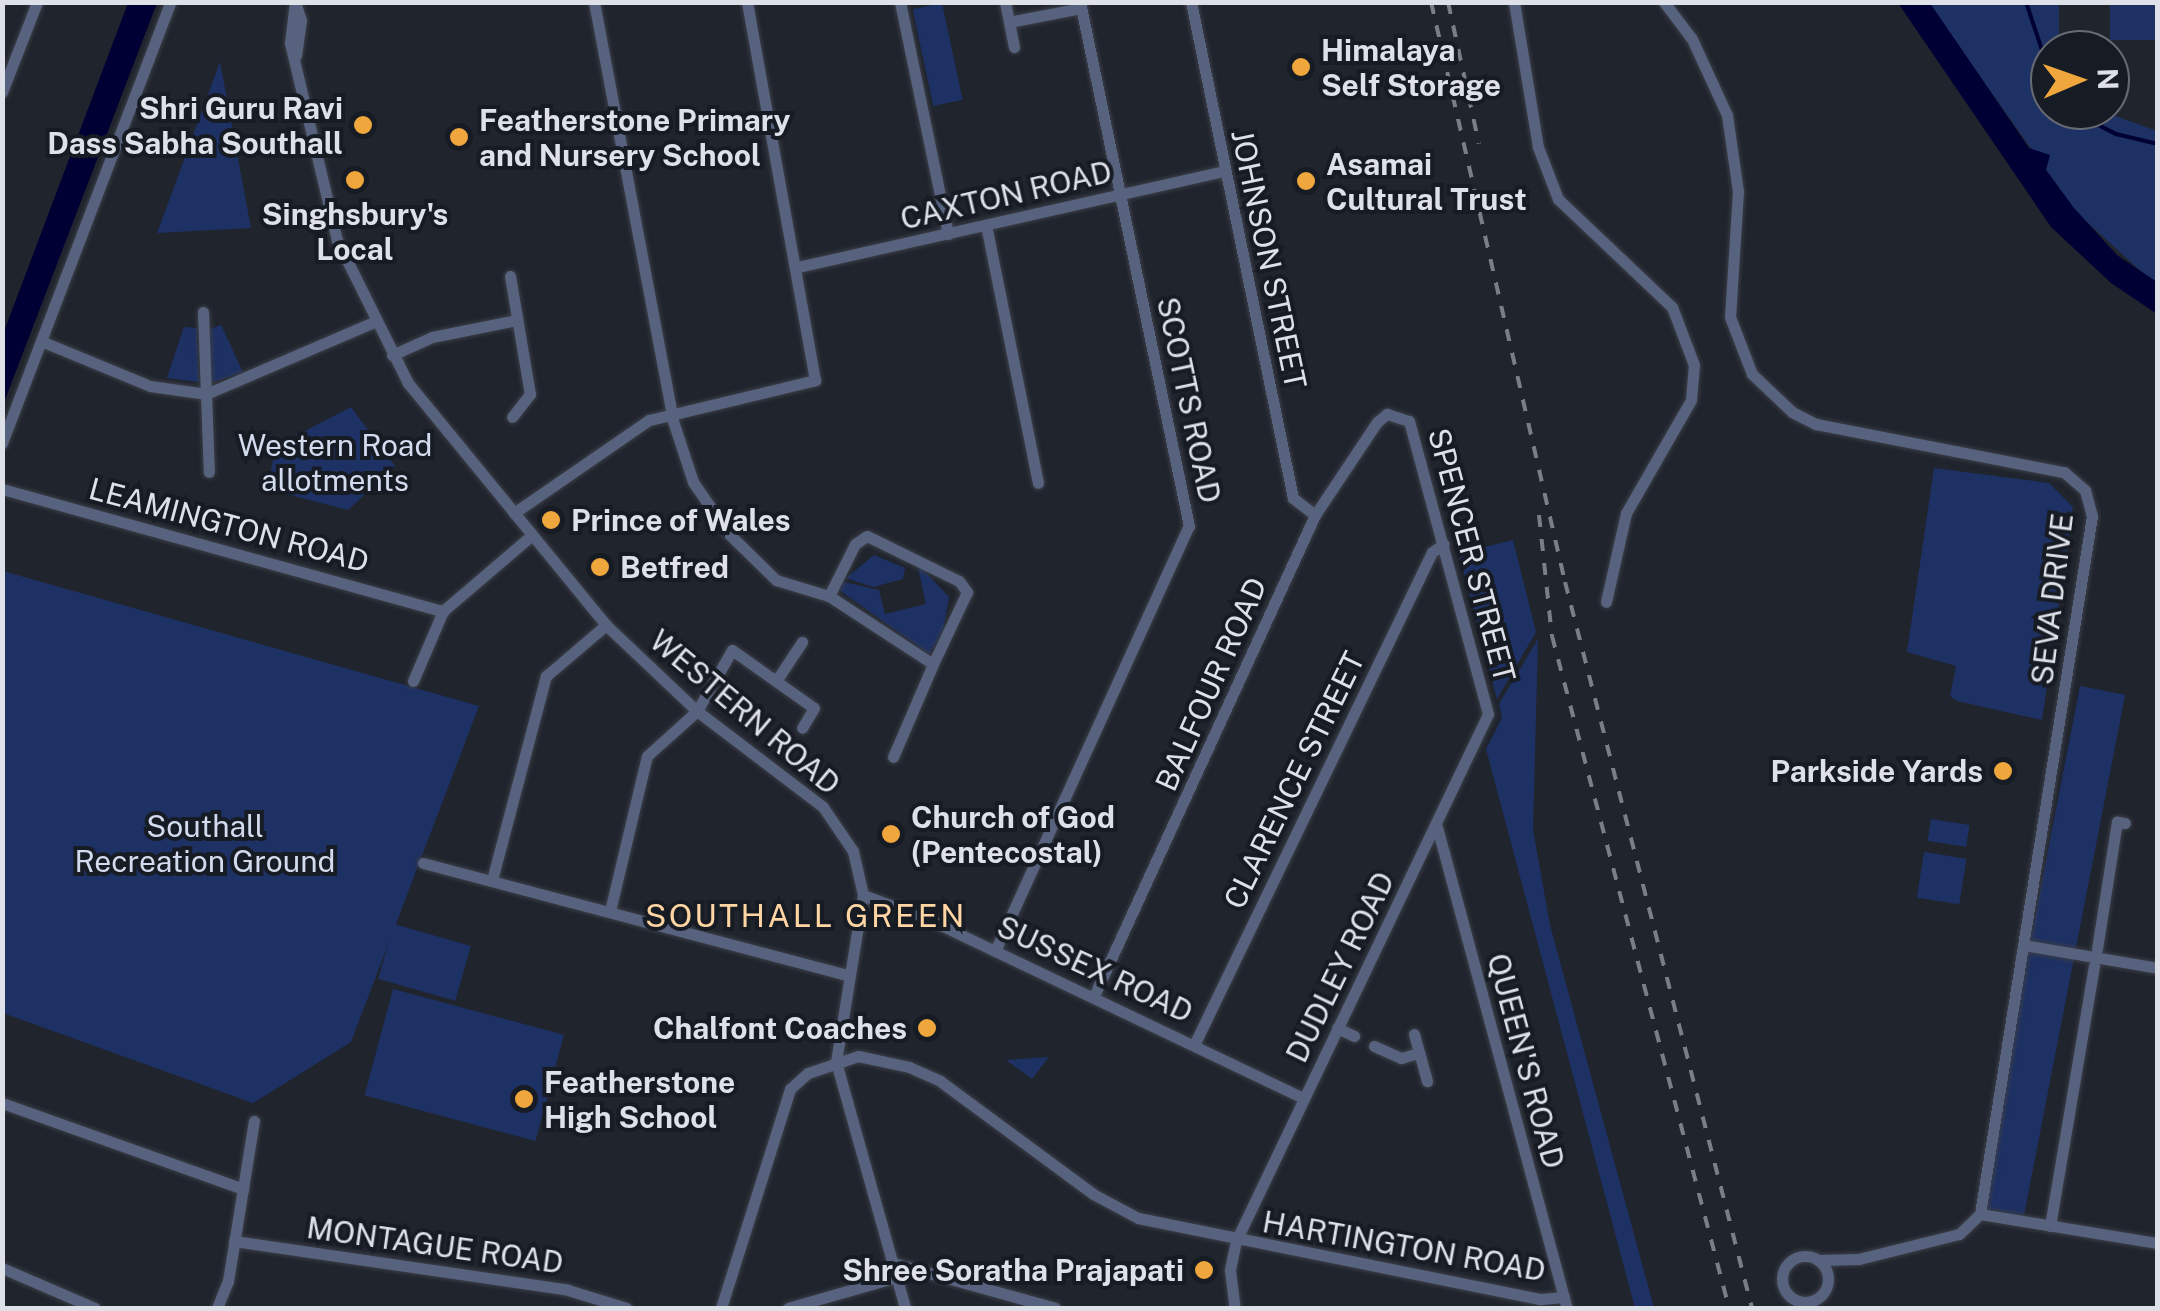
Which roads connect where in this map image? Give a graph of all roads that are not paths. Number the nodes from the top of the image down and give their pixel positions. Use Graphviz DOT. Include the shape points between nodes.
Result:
graph roads {
  1 [pos="36,2"];
  2 [pos="170,2"];
  3 [pos="594,2"];
  4 [pos="747,2"];
  5 [pos="900,2"];
  6 [pos="1005,2"];
  7 [pos="1190,2"];
  8 [pos="1514,2"];
  9 [pos="1664,2"];
  10 [pos="295,3"];
  11 [pos="1081,5"];
  12 [pos="1009,22"];
  13 [pos="1014,47"];
  14 [pos="2,92"];
  15 [pos="1225,170"];
  16 [pos="1120,195"];
  17 [pos="986,226"];
  18 [pos="948,234"];
  19 [pos="798,267"];
  20 [pos="510,276"];
  21 [pos="203,312"];
  22 [pos="518,320"];
  23 [pos="374,322"];
  24 [pos="41,341"];
  25 [pos="392,355"];
  26 [pos="206,394"];
  27 [pos="674,414"];
  28 [pos="1398,415"];
  29 [pos="512,417"];
  30 [pos="2,443"];
  31 [pos="209,472"];
  32 [pos="1038,484"];
  33 [pos="2,489"];
  34 [pos="514,513"];
  35 [pos="1314,516"];
  36 [pos="532,535"];
  37 [pos="1444,544"];
  38 [pos="828,596"];
  39 [pos="1606,602"];
  40 [pos="443,610"];
  41 [pos="606,625"];
  42 [pos="802,642"];
  43 [pos="933,664"];
  44 [pos="413,681"];
  45 [pos="776,681"];
  46 [pos="697,711"];
  47 [pos="1488,714"];
  48 [pos="802,728"];
  49 [pos="892,756"];
  50 [pos="2125,823"];
  51 [pos="1437,828"];
  52 [pos="423,863"];
  53 [pos="492,880"];
  54 [pos="863,895"];
  55 [pos="610,911"];
  56 [pos="2024,945"];
  57 [pos="2096,950"];
  58 [pos="996,951"];
  59 [pos="2094,966"];
  60 [pos="2158,968"];
  61 [pos="848,975"];
  62 [pos="1094,996"];
  63 [pos="1337,1028"];
  64 [pos="1414,1034"];
  65 [pos="1354,1036"];
  66 [pos="1195,1042"];
  67 [pos="1374,1046"];
  68 [pos="1419,1053"];
  69 [pos="836,1062"];
  70 [pos="1427,1080"];
  71 [pos="1304,1098"];
  72 [pos="2,1103"];
  73 [pos="254,1121"];
  74 [pos="243,1189"];
  75 [pos="1980,1214"];
  76 [pos="2050,1226"];
  77 [pos="234,1241"];
  78 [pos="1236,1241"];
  79 [pos="2158,1243"];
  80 [pos="1858,1259"];
  81 [pos="1818,1260"];
  82 [pos="892,1262"];
  83 [pos="2,1268"];
  84 [pos="896,1278"];
  85 [pos="1828,1280"];
  86 [pos="1565,1303"];
  87 [pos="1792,1303"];
  88 [pos="1810,1305"];
  89 [pos="95,1308"];
  90 [pos="217,1308"];
  91 [pos="626,1308"];
  92 [pos="721,1308"];
  93 [pos="788,1308"];
  94 [pos="905,1308"];
  95 [pos="1056,1308"];
  96 [pos="1236,1308"];
  1 -- 14 [label="street"];
  2 -- 24 [label="street"];
  3 -- 27 [label="street"];
  4 -- 19 [label="street"];
  5 -- 18 [label="street"];
  6 -- 12 [label="street"];
  7 -- 15 [label="street, JOHNSON STREET"];
  8 -- 39 [label="street" via="1538,146 1558,199 1672,307 1694,364 1691,400 1626,513"];
  9 -- 56 [label="street, SEVA DRIVE" via="1692,40 1727,115 1738,191 1730,317 1752,374 1792,412 1816,424 2048,468 2076,478 2085,490 2092,531"];
  10 -- 23 [label="street, WESTERN ROAD" via="289,28 324,194"];
  11 -- 12 [label="street"];
  11 -- 16 [label="street, SCOTTS ROAD"];
  12 -- 13 [label="street"];
  15 -- 16 [label="street, CAXTON ROAD"];
  15 -- 35 [label="street, JOHNSON STREET" via="1293,498"];
  16 -- 17 [label="street, CAXTON ROAD"];
  16 -- 58 [label="street, SCOTTS ROAD" via="1190,526"];
  17 -- 18 [label="street, CAXTON ROAD"];
  17 -- 32 [label="street"];
  18 -- 19 [label="street, CAXTON ROAD"];
  19 -- 27 [label="street" via="816,380"];
  20 -- 22 [label="street"];
  21 -- 26 [label="street"];
  22 -- 25 [label="street" via="432,337"];
  22 -- 29 [label="street" via="530,394"];
  23 -- 25 [label="street, WESTERN ROAD"];
  23 -- 26 [label="street"];
  24 -- 26 [label="street" via="150,386"];
  24 -- 30 [label="street"];
  25 -- 34 [label="street, WESTERN ROAD" via="422,404"];
  26 -- 31 [label="street"];
  27 -- 34 [label="street" via="620,437"];
  27 -- 38 [label="street" via="698,490 729,534 776,580"];
  28 -- 35 [label="street, BALFOUR ROAD" via="1377,422"];
  28 -- 37 [label="street, SPENCER STREET" via="1416,432"];
  33 -- 40 [label="street, LEAMINGTON ROAD"];
  34 -- 36 [label="street, WESTERN ROAD"];
  35 -- 62 [label="street, BALFOUR ROAD"];
  36 -- 40 [label="street"];
  36 -- 41 [label="street, WESTERN ROAD"];
  37 -- 47 [label="street, SPENCER STREET"];
  37 -- 66 [label="street, CLARENCE STREET" via="1432,552"];
  38 -- 43 [label="street"];
  38 -- 43 [label="street" via="855,544 867,536 959,581 968,592 965,605"];
  40 -- 44 [label="street"];
  41 -- 46 [label="street, WESTERN ROAD"];
  41 -- 53 [label="street" via="546,676"];
  42 -- 45 [label="street"];
  43 -- 49 [label="street"];
  45 -- 46 [label="street" via="732,650"];
  45 -- 48 [label="street" via="814,708"];
  46 -- 54 [label="street, WESTERN ROAD" via="822,807 853,851"];
  46 -- 55 [label="street" via="647,756"];
  47 -- 51 [label="street, DUDLEY ROAD"];
  50 -- 57 [label="street" via="2117,822"];
  51 -- 63 [label="street, DUDLEY ROAD"];
  51 -- 86 [label="street, QUEEN'S ROAD"];
  52 -- 53 [label="street"];
  53 -- 55 [label="street"];
  54 -- 58 [label="street, SUSSEX ROAD"];
  54 -- 61 [label="street, WESTERN ROAD"];
  55 -- 61 [label="street"];
  56 -- 60 [label="street"];
  56 -- 75 [label="street, SEVA DRIVE"];
  58 -- 62 [label="street, SUSSEX ROAD"];
  59 -- 76 [label="street"];
  61 -- 69 [label="street, WESTERN ROAD"];
  62 -- 66 [label="street, SUSSEX ROAD"];
  63 -- 65 [label="street"];
  63 -- 71 [label="street, DUDLEY ROAD"];
  64 -- 68 [label="street"];
  66 -- 71 [label="street, SUSSEX ROAD"];
  67 -- 68 [label="street" via="1401,1058"];
  68 -- 70 [label="street"];
  69 -- 78 [label="street, HARTINGTON ROAD" via="874,1057 925,1073 1120,1210"];
  69 -- 82 [label="street, WESTERN ROAD"];
  69 -- 92 [label="street" via="790,1089"];
  71 -- 78 [label="street, DUDLEY ROAD"];
  72 -- 74 [label="street"];
  73 -- 74 [label="street"];
  74 -- 77 [label="street"];
  75 -- 76 [label="street"];
  75 -- 80 [label="street" via="1959,1234"];
  76 -- 79 [label="street" via="2134,1245"];
  77 -- 90 [label="street"];
  77 -- 91 [label="street, MONTAGUE ROAD" via="582,1292"];
  78 -- 86 [label="street, HARTINGTON ROAD"];
  78 -- 96 [label="street" via="1230,1270"];
  80 -- 81 [label="street"];
  80 -- 85 [label="street"];
  81 -- 85 [label="street"];
  81 -- 87 [label="street" via="1804,1256 1785,1268 1782,1280"];
  82 -- 84 [label="street, WESTERN ROAD"];
  82 -- 95 [label="street"];
  83 -- 89 [label="street"];
  84 -- 93 [label="street"];
  84 -- 94 [label="street, WESTERN ROAD"];
  85 -- 88 [label="street"];
  87 -- 88 [label="street"];
}
